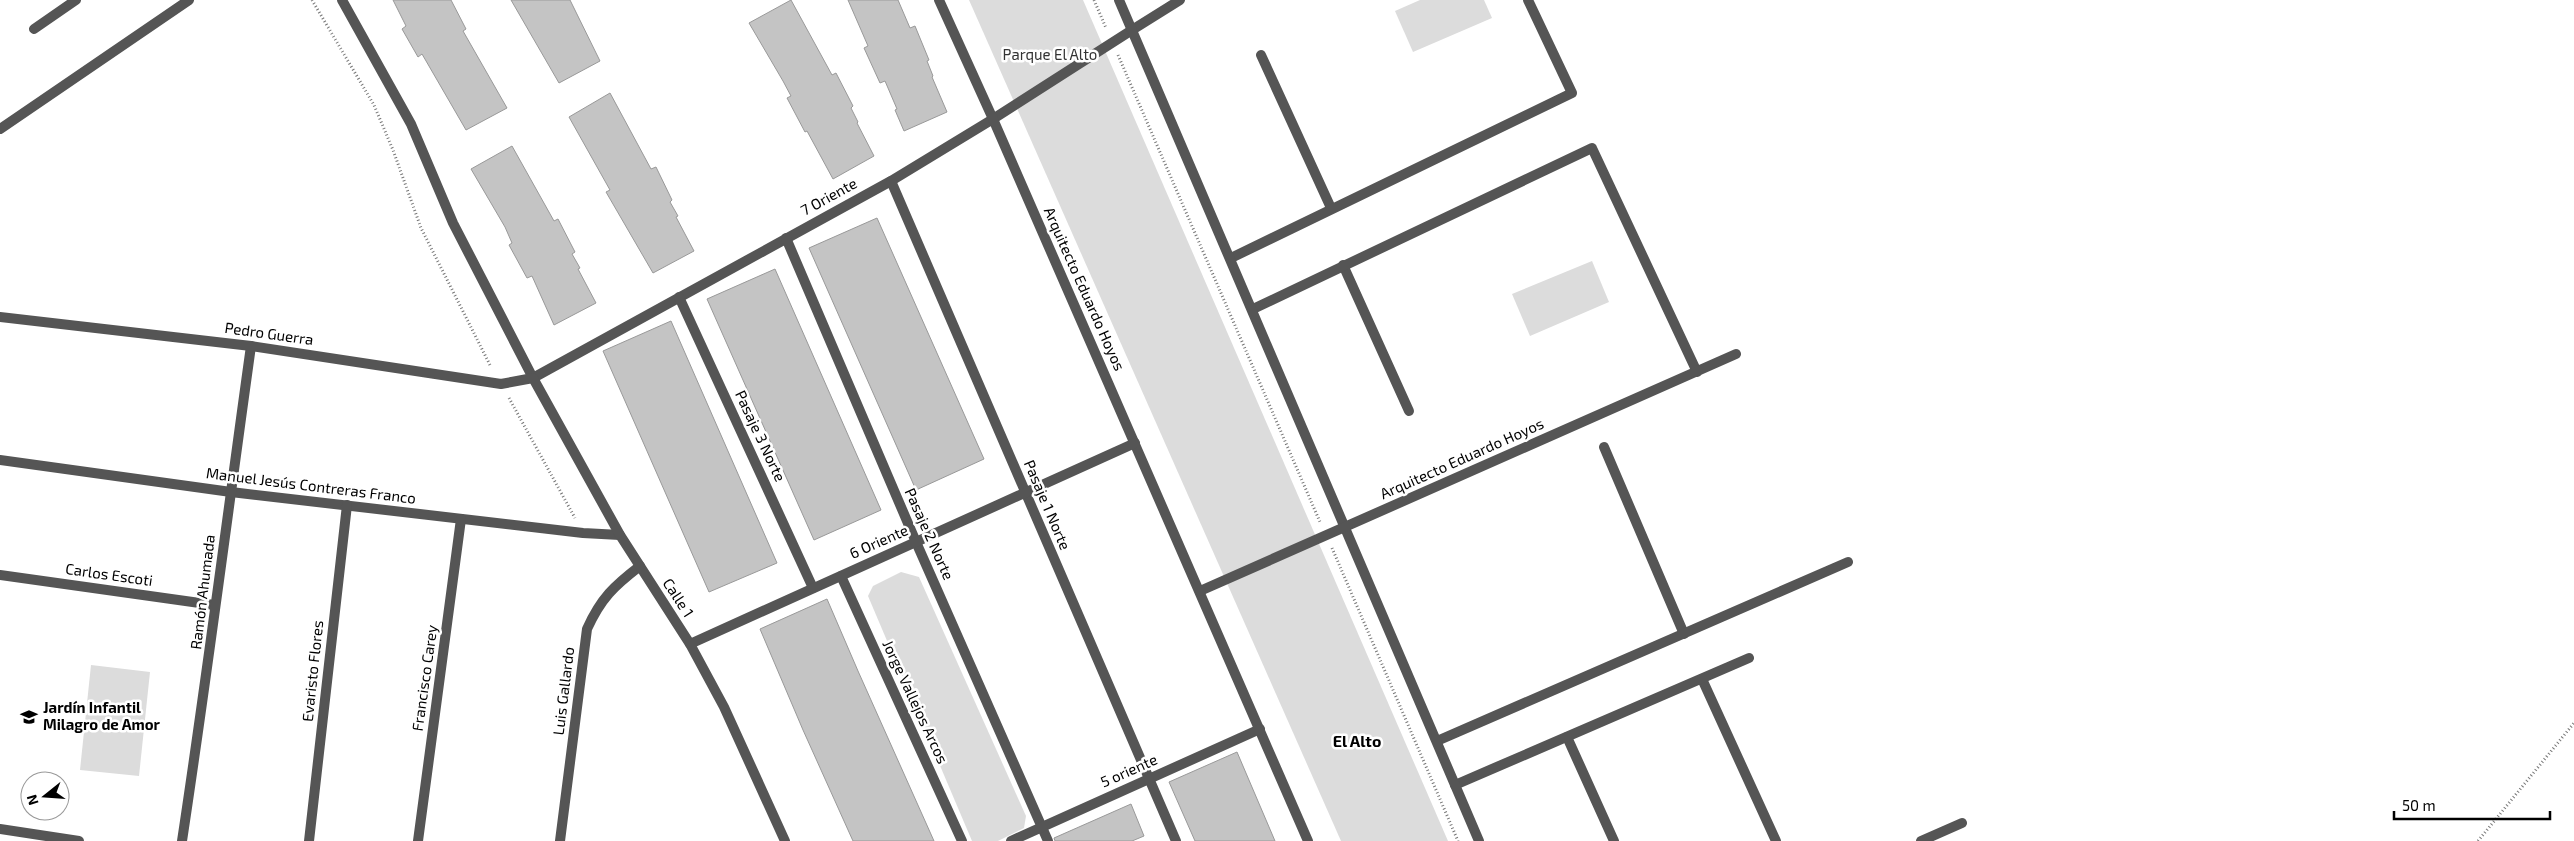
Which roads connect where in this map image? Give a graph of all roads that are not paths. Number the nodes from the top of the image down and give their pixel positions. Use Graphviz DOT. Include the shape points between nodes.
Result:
graph roads {
  1 [pos="76,0"];
  2 [pos="189,0"];
  3 [pos="342,0"];
  4 [pos="939,0"];
  5 [pos="1119,0"];
  6 [pos="1180,0"];
  7 [pos="1528,0"];
  8 [pos="34,29"];
  9 [pos="1132,30"];
  10 [pos="1262,55"];
  11 [pos="993,119"];
  12 [pos="0,129"];
  13 [pos="891,181"];
  14 [pos="1331,208"];
  15 [pos="786,238"];
  16 [pos="1231,258"];
  17 [pos="1343,265"];
  18 [pos="679,297"];
  19 [pos="1253,309"];
  20 [pos="0,317"];
  21 [pos="251,346"];
  22 [pos="1736,354"];
  23 [pos="1697,372"];
  24 [pos="533,378"];
  25 [pos="1409,411"];
  26 [pos="1135,443"];
  27 [pos="1604,446"];
  28 [pos="0,460"];
  29 [pos="231,492"];
  30 [pos="1026,492"];
  31 [pos="347,505"];
  32 [pos="461,519"];
  33 [pos="1346,527"];
  34 [pos="620,535"];
  35 [pos="916,542"];
  36 [pos="1848,562"];
  37 [pos="640,566"];
  38 [pos="0,575"];
  39 [pos="840,576"];
  40 [pos="813,588"];
  41 [pos="1200,591"];
  42 [pos="214,605"];
  43 [pos="1684,634"];
  44 [pos="690,644"];
  45 [pos="1750,658"];
  46 [pos="1702,679"];
  47 [pos="1260,729"];
  48 [pos="1567,737"];
  49 [pos="1437,741"];
  50 [pos="1149,779"];
  51 [pos="1456,785"];
  52 [pos="1962,823"];
  53 [pos="1042,827"];
  54 [pos="0,828"];
  55 [pos="79,841"];
  56 [pos="182,841"];
  57 [pos="309,841"];
  58 [pos="418,841"];
  59 [pos="560,841"];
  60 [pos="785,841"];
  61 [pos="962,841"];
  62 [pos="1011,841"];
  63 [pos="1048,841"];
  64 [pos="1176,841"];
  65 [pos="1308,841"];
  66 [pos="1480,841"];
  67 [pos="1614,841"];
  68 [pos="1776,841"];
  69 [pos="1921,841"];
  1 -- 8 [label="street"];
  2 -- 12 [label="street"];
  3 -- 24 [label="street, Calle 1" via="411,124 453,223"];
  4 -- 11 [label="street, Arquitecto Eduardo Hoyos"];
  5 -- 9 [label="street"];
  6 -- 9 [label="street, 7 Oriente"];
  7 -- 14 [label="street" via="1572,93"];
  9 -- 11 [label="street, 7 Oriente"];
  9 -- 16 [label="street"];
  10 -- 14 [label="street"];
  11 -- 13 [label="street, 7 Oriente"];
  11 -- 26 [label="street, Arquitecto Eduardo Hoyos"];
  13 -- 15 [label="street, 7 Oriente"];
  13 -- 30 [label="street, Pasaje 1 Norte"];
  14 -- 16 [label="street"];
  15 -- 18 [label="street, 7 Oriente"];
  15 -- 35 [label="street, Pasaje 2 Norte"];
  16 -- 19 [label="street"];
  17 -- 19 [label="street"];
  17 -- 23 [label="street" via="1592,148"];
  17 -- 25 [label="street"];
  18 -- 24 [label="street, 7 Oriente"];
  18 -- 40 [label="street, Pasaje 3 Norte"];
  19 -- 33 [label="street"];
  20 -- 21 [label="street, Pedro Guerra"];
  21 -- 24 [label="street, Pedro Guerra" via="501,384"];
  21 -- 29 [label="street, Ramón Ahumada"];
  22 -- 23 [label="street, Arquitecto Eduardo Hoyos"];
  23 -- 33 [label="street, Arquitecto Eduardo Hoyos"];
  24 -- 34 [label="street, Calle 1"];
  26 -- 30 [label="street, 6 Oriente"];
  26 -- 41 [label="street, Arquitecto Eduardo Hoyos"];
  27 -- 43 [label="street"];
  28 -- 29 [label="street, Manuel Jesús Contreras Franco"];
  29 -- 31 [label="street, Manuel Jesús Contreras Franco"];
  29 -- 42 [label="street, Ramón Ahumada"];
  30 -- 35 [label="street, 6 Oriente"];
  30 -- 50 [label="street, Pasaje 1 Norte"];
  31 -- 32 [label="street, Manuel Jesús Contreras Franco"];
  31 -- 57 [label="street, Evaristo Flores"];
  32 -- 34 [label="street, Manuel Jesús Contreras Franco"];
  32 -- 58 [label="street, Francisco Carey"];
  33 -- 41 [label="street, Arquitecto Eduardo Hoyos"];
  33 -- 49 [label="street"];
  34 -- 37 [label="street, Calle 1"];
  35 -- 39 [label="street, 6 Oriente"];
  35 -- 53 [label="street, Pasaje 2 Norte"];
  36 -- 43 [label="street"];
  37 -- 44 [label="street, Calle 1"];
  37 -- 59 [label="street, Luis Gallardo" via="612,587 597,606 587,629"];
  38 -- 42 [label="street, Carlos Escoti"];
  39 -- 40 [label="street, 6 Oriente"];
  39 -- 61 [label="street, Jorge Vallejos Arcos"];
  40 -- 44 [label="street, 6 Oriente"];
  41 -- 47 [label="street, Arquitecto Eduardo Hoyos"];
  42 -- 56 [label="street, Ramón Ahumada" via="211,656"];
  43 -- 49 [label="street"];
  44 -- 60 [label="street, Calle 1" via="724,707"];
  45 -- 46 [label="street"];
  46 -- 48 [label="street"];
  46 -- 68 [label="street"];
  47 -- 50 [label="street, 5 oriente"];
  47 -- 65 [label="street, Arquitecto Eduardo Hoyos"];
  48 -- 51 [label="street"];
  48 -- 67 [label="street"];
  49 -- 51 [label="street"];
  50 -- 53 [label="street, 5 oriente"];
  50 -- 64 [label="street, Pasaje 1 Norte"];
  51 -- 66 [label="street"];
  52 -- 69 [label="street"];
  53 -- 62 [label="street, 5 oriente"];
  53 -- 63 [label="street, Pasaje 2 Norte"];
  54 -- 55 [label="street"];
}
